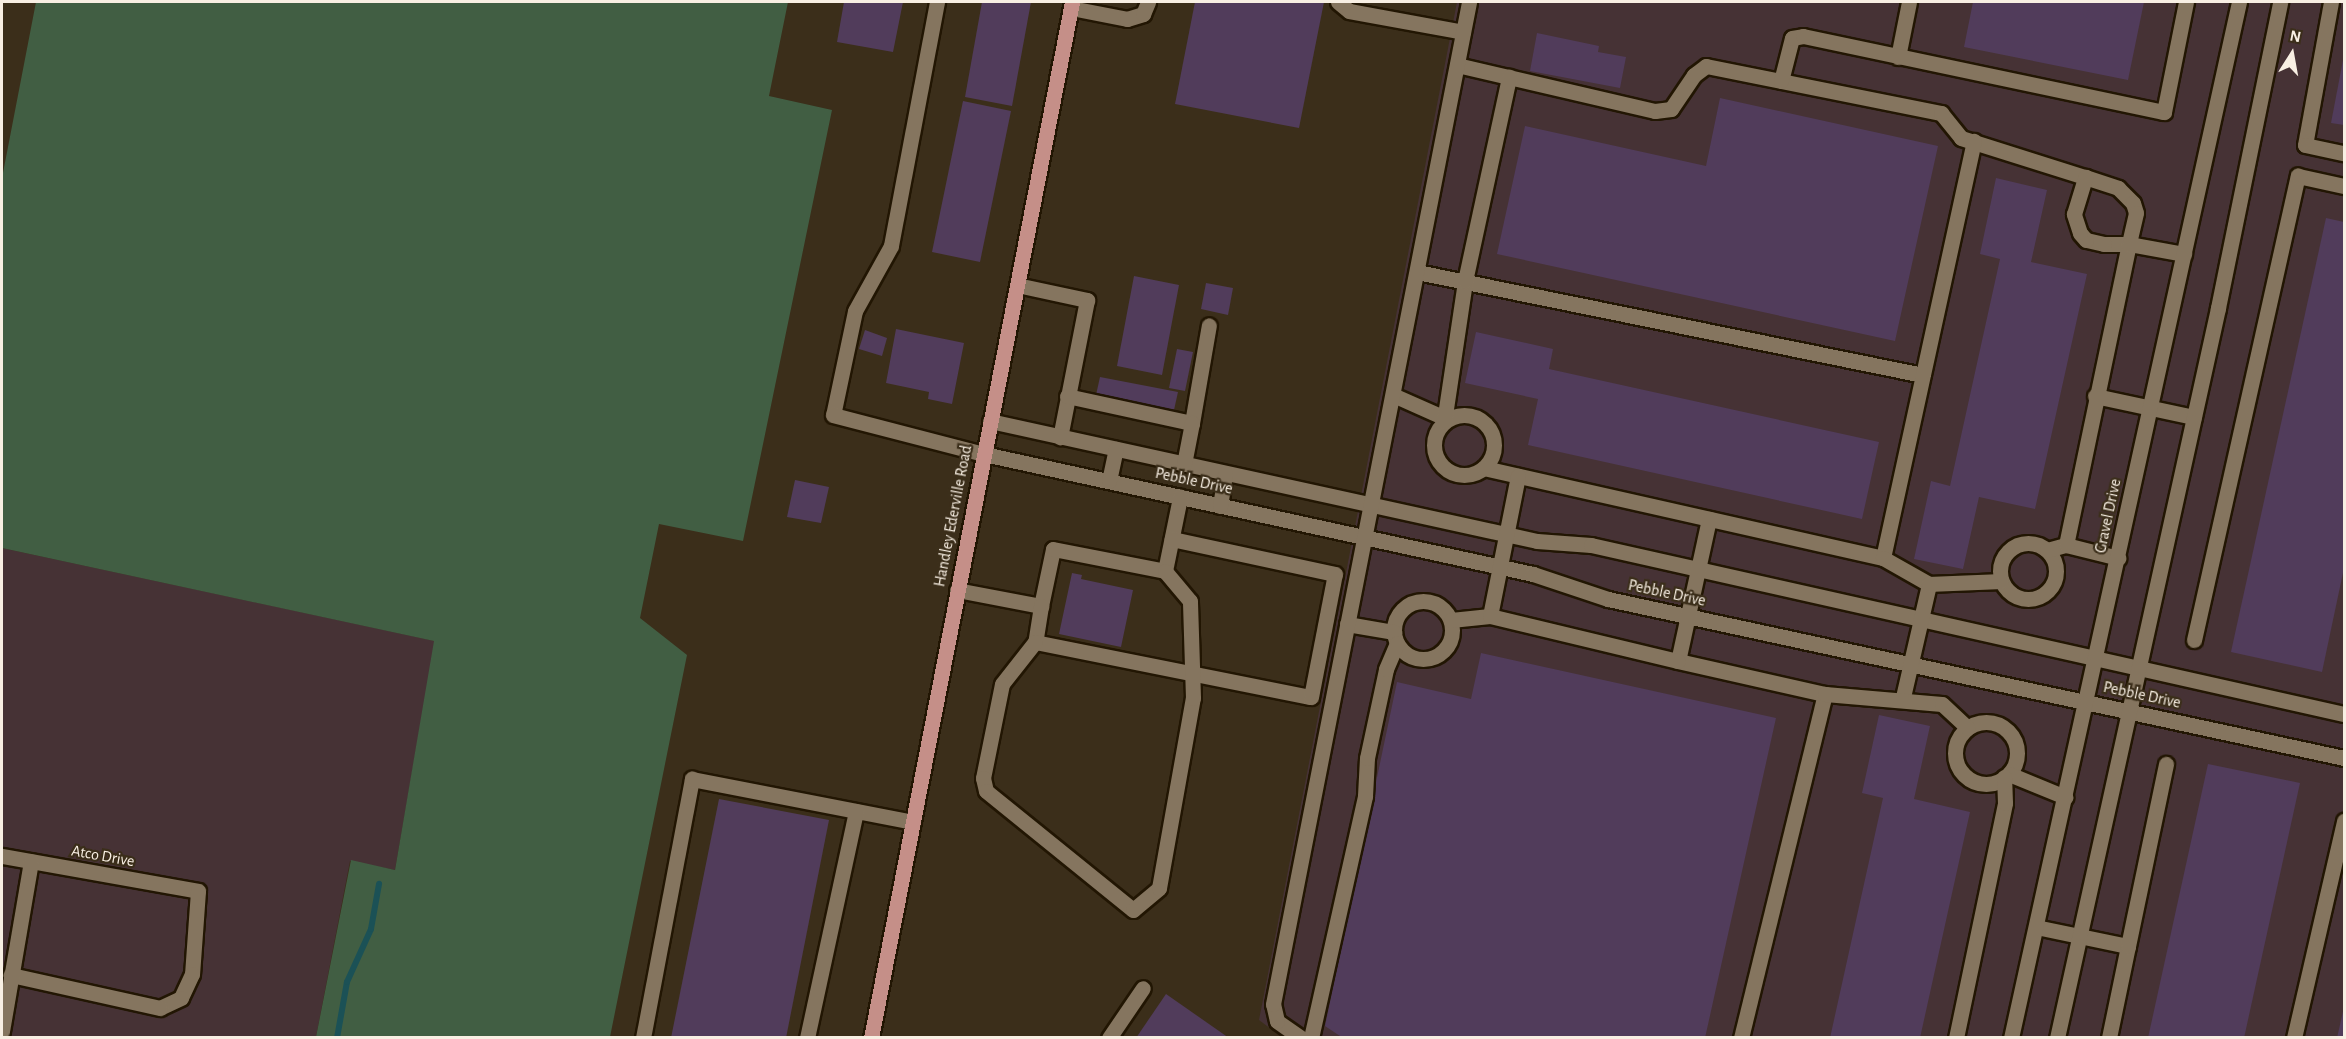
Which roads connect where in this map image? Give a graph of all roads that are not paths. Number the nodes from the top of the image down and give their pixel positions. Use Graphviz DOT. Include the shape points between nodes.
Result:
graph roads {
  1 [pos="937,2"];
  2 [pos="1148,2"];
  3 [pos="1338,2"];
  4 [pos="1469,2"];
  5 [pos="1909,2"];
  6 [pos="2186,2"];
  7 [pos="2239,2"];
  8 [pos="2280,2"];
  9 [pos="2331,2"];
  10 [pos="1071,5"];
  11 [pos="1464,32"];
  12 [pos="1898,57"];
  13 [pos="1457,65"];
  14 [pos="1509,77"];
  15 [pos="1781,81"];
  16 [pos="1974,141"];
  17 [pos="2344,153"];
  18 [pos="2085,177"];
  19 [pos="2344,186"];
  20 [pos="2129,244"];
  21 [pos="2184,254"];
  22 [pos="1417,272"];
  23 [pos="1465,281"];
  24 [pos="1017,285"];
  25 [pos="1209,325"];
  26 [pos="1923,375"];
  27 [pos="1393,395"];
  28 [pos="1068,396"];
  29 [pos="2095,396"];
  30 [pos="2150,408"];
  31 [pos="2194,417"];
  32 [pos="1444,420"];
  33 [pos="990,422"];
  34 [pos="1192,423"];
  35 [pos="1060,437"];
  36 [pos="1116,449"];
  37 [pos="984,453"];
  38 [pos="1184,464"];
  39 [pos="1484,468"];
  40 [pos="1225,473"];
  41 [pos="1518,476"];
  42 [pos="1109,481"];
  43 [pos="1180,497"];
  44 [pos="1372,505"];
  45 [pos="1220,506"];
  46 [pos="1709,519"];
  47 [pos="1507,535"];
  48 [pos="1364,537"];
  49 [pos="1172,539"];
  50 [pos="2066,545"];
  51 [pos="2047,550"];
  52 [pos="1883,558"];
  53 [pos="2118,558"];
  54 [pos="1501,567"];
  55 [pos="1699,569"];
  56 [pos="1165,571"];
  57 [pos="2001,581"];
  58 [pos="1929,584"];
  59 [pos="957,590"];
  60 [pos="1041,606"];
  61 [pos="1490,616"];
  62 [pos="1689,616"];
  63 [pos="1921,619"];
  64 [pos="1451,620"];
  65 [pos="1347,624"];
  66 [pos="1396,637"];
  67 [pos="2194,640"];
  68 [pos="1035,642"];
  69 [pos="2096,658"];
  70 [pos="1678,661"];
  71 [pos="1913,665"];
  72 [pos="2139,668"];
  73 [pos="1194,674"];
  74 [pos="1825,694"];
  75 [pos="1903,697"];
  76 [pos="2086,702"];
  77 [pos="2130,711"];
  78 [pos="2344,714"];
  79 [pos="1968,728"];
  80 [pos="2344,758"];
  81 [pos="2166,764"];
  82 [pos="2007,775"];
  83 [pos="2065,797"];
  84 [pos="856,811"];
  85 [pos="2344,821"];
  86 [pos="912,822"];
  87 [pos="2,856"];
  88 [pos="31,861"];
  89 [pos="2036,927"];
  90 [pos="2079,937"];
  91 [pos="2128,946"];
  92 [pos="11,975"];
  93 [pos="1143,988"];
  94 [pos="2,1030"];
  95 [pos="643,1038"];
  96 [pos="807,1038"];
  97 [pos="871,1038"];
  98 [pos="1109,1038"];
  99 [pos="1301,1038"];
  100 [pos="1311,1038"];
  101 [pos="1741,1038"];
  102 [pos="1956,1038"];
  103 [pos="2012,1038"];
  104 [pos="2057,1038"];
  105 [pos="2109,1038"];
  106 [pos="2294,1038"];
  1 -- 37 [label="street, Pebble Drive" via="891,246 855,311 833,414"];
  2 -- 10 [label="street" via="1143,14 1128,19"];
  3 -- 11 [label="street" via="1349,11"];
  4 -- 11 [label="street"];
  5 -- 12 [label="street"];
  6 -- 12 [label="street" via="2164,112"];
  7 -- 21 [label="street, Gravel Drive"];
  8 -- 31 [label="street"];
  9 -- 17 [label="street" via="2305,145"];
  10 -- 24 [label="main road, Handley Ederville Road"];
  11 -- 13 [label="street"];
  12 -- 15 [label="street" via="1803,36 1792,38"];
  13 -- 14 [label="street"];
  13 -- 22 [label="street"];
  14 -- 15 [label="street" via="1655,111 1671,109 1694,75 1707,66"];
  14 -- 23 [label="street"];
  15 -- 16 [label="street" via="1941,113 1961,138"];
  16 -- 18 [label="street"];
  16 -- 26 [label="street"];
  18 -- 20 [label="street" via="2118,188 2133,203 2136,213"];
  18 -- 20 [label="street" via="2074,214 2080,233 2086,240"];
  19 -- 67 [label="street" via="2298,176"];
  20 -- 21 [label="street"];
  20 -- 29 [label="street"];
  21 -- 30 [label="street, Gravel Drive"];
  22 -- 23 [label="street"];
  22 -- 27 [label="street"];
  23 -- 26 [label="street"];
  23 -- 32 [label="street"];
  24 -- 28 [label="street" via="1087,300"];
  24 -- 33 [label="main road, Handley Ederville Road"];
  25 -- 34 [label="street"];
  26 -- 52 [label="street"];
  27 -- 32 [label="street"];
  27 -- 44 [label="street"];
  28 -- 34 [label="street"];
  28 -- 35 [label="street"];
  29 -- 30 [label="street"];
  29 -- 50 [label="street"];
  30 -- 31 [label="street"];
  30 -- 53 [label="street, Gravel Drive"];
  31 -- 72 [label="street"];
  32 -- 39 [label="street" via="1461,415 1486,425 1494,442"];
  32 -- 39 [label="street" via="1434,438 1441,465 1466,475"];
  33 -- 35 [label="street, Pebble Drive"];
  33 -- 37 [label="main road, Handley Ederville Road"];
  34 -- 38 [label="street"];
  35 -- 36 [label="street, Pebble Drive"];
  36 -- 38 [label="street, Pebble Drive"];
  36 -- 42 [label="street"];
  37 -- 42 [label="street, Pebble Drive"];
  37 -- 59 [label="main road, Handley Ederville Road"];
  38 -- 40 [label="street, Pebble Drive"];
  39 -- 41 [label="street"];
  40 -- 44 [label="street, Pebble Drive"];
  40 -- 45 [label="street"];
  41 -- 46 [label="street"];
  41 -- 47 [label="street"];
  42 -- 43 [label="street, Pebble Drive"];
  43 -- 45 [label="street, Pebble Drive"];
  43 -- 49 [label="street"];
  44 -- 47 [label="street, Pebble Drive"];
  44 -- 48 [label="street"];
  45 -- 48 [label="street, Pebble Drive"];
  46 -- 52 [label="street"];
  46 -- 55 [label="street"];
  47 -- 54 [label="street"];
  47 -- 55 [label="street, Pebble Drive" via="1591,545"];
  48 -- 54 [label="street, Pebble Drive"];
  48 -- 65 [label="street"];
  49 -- 56 [label="street"];
  49 -- 73 [label="street" via="1335,574 1311,697"];
  50 -- 51 [label="street"];
  50 -- 53 [label="street"];
  51 -- 57 [label="street" via="2029,542 2010,548 2001,563"];
  51 -- 57 [label="street" via="2056,567 2046,593 2021,598"];
  52 -- 58 [label="street"];
  53 -- 69 [label="street, Gravel Drive"];
  54 -- 61 [label="street"];
  54 -- 62 [label="street, Pebble Drive"];
  55 -- 62 [label="street"];
  55 -- 63 [label="street, Pebble Drive"];
  56 -- 60 [label="street" via="1053,549"];
  56 -- 73 [label="street" via="1190,601"];
  57 -- 58 [label="street"];
  58 -- 63 [label="street"];
  59 -- 60 [label="street"];
  59 -- 86 [label="main road, Handley Ederville Road"];
  60 -- 68 [label="street"];
  61 -- 64 [label="street"];
  61 -- 70 [label="street"];
  62 -- 70 [label="street"];
  62 -- 71 [label="street, Pebble Drive"];
  63 -- 69 [label="street, Pebble Drive"];
  63 -- 71 [label="street"];
  64 -- 66 [label="street" via="1440,606 1422,601 1398,614"];
  64 -- 66 [label="street" via="1452,638 1434,657 1416,658"];
  65 -- 66 [label="street"];
  65 -- 99 [label="street" via="1273,1004 1277,1021"];
  66 -- 100 [label="street" via="1386,669 1370,747 1365,796"];
  68 -- 73 [label="street"];
  68 -- 73 [label="street" via="1002,684 983,778 986,791 1133,910 1159,888"];
  69 -- 72 [label="street, Pebble Drive"];
  69 -- 76 [label="street, Gravel Drive"];
  70 -- 74 [label="street"];
  71 -- 75 [label="street"];
  71 -- 76 [label="street, Pebble Drive"];
  72 -- 77 [label="street"];
  72 -- 78 [label="street, Pebble Drive"];
  74 -- 75 [label="street"];
  74 -- 101 [label="street"];
  75 -- 79 [label="street" via="1942,704"];
  76 -- 77 [label="street, Pebble Drive"];
  76 -- 83 [label="street, Gravel Drive"];
  77 -- 80 [label="street, Pebble Drive"];
  77 -- 90 [label="street"];
  79 -- 82 [label="street" via="1993,723 2010,734 2017,754"];
  79 -- 82 [label="street" via="1955,748 1959,768 1982,783"];
  81 -- 91 [label="street"];
  82 -- 83 [label="street"];
  82 -- 102 [label="street" via="2005,803"];
  83 -- 89 [label="street, Gravel Drive"];
  84 -- 86 [label="street"];
  84 -- 95 [label="street" via="692,779"];
  84 -- 96 [label="street"];
  85 -- 106 [label="street"];
  86 -- 97 [label="main road, Handley Ederville Road"];
  87 -- 88 [label="street, Atco Drive"];
  88 -- 92 [label="street"];
  88 -- 92 [label="street, Atco Drive" via="198,891 192,974 181,998 160,1008"];
  89 -- 90 [label="street"];
  89 -- 103 [label="street, Gravel Drive"];
  90 -- 91 [label="street"];
  90 -- 104 [label="street"];
  91 -- 105 [label="street"];
  92 -- 94 [label="street"];
  93 -- 98 [label="street"];
}
